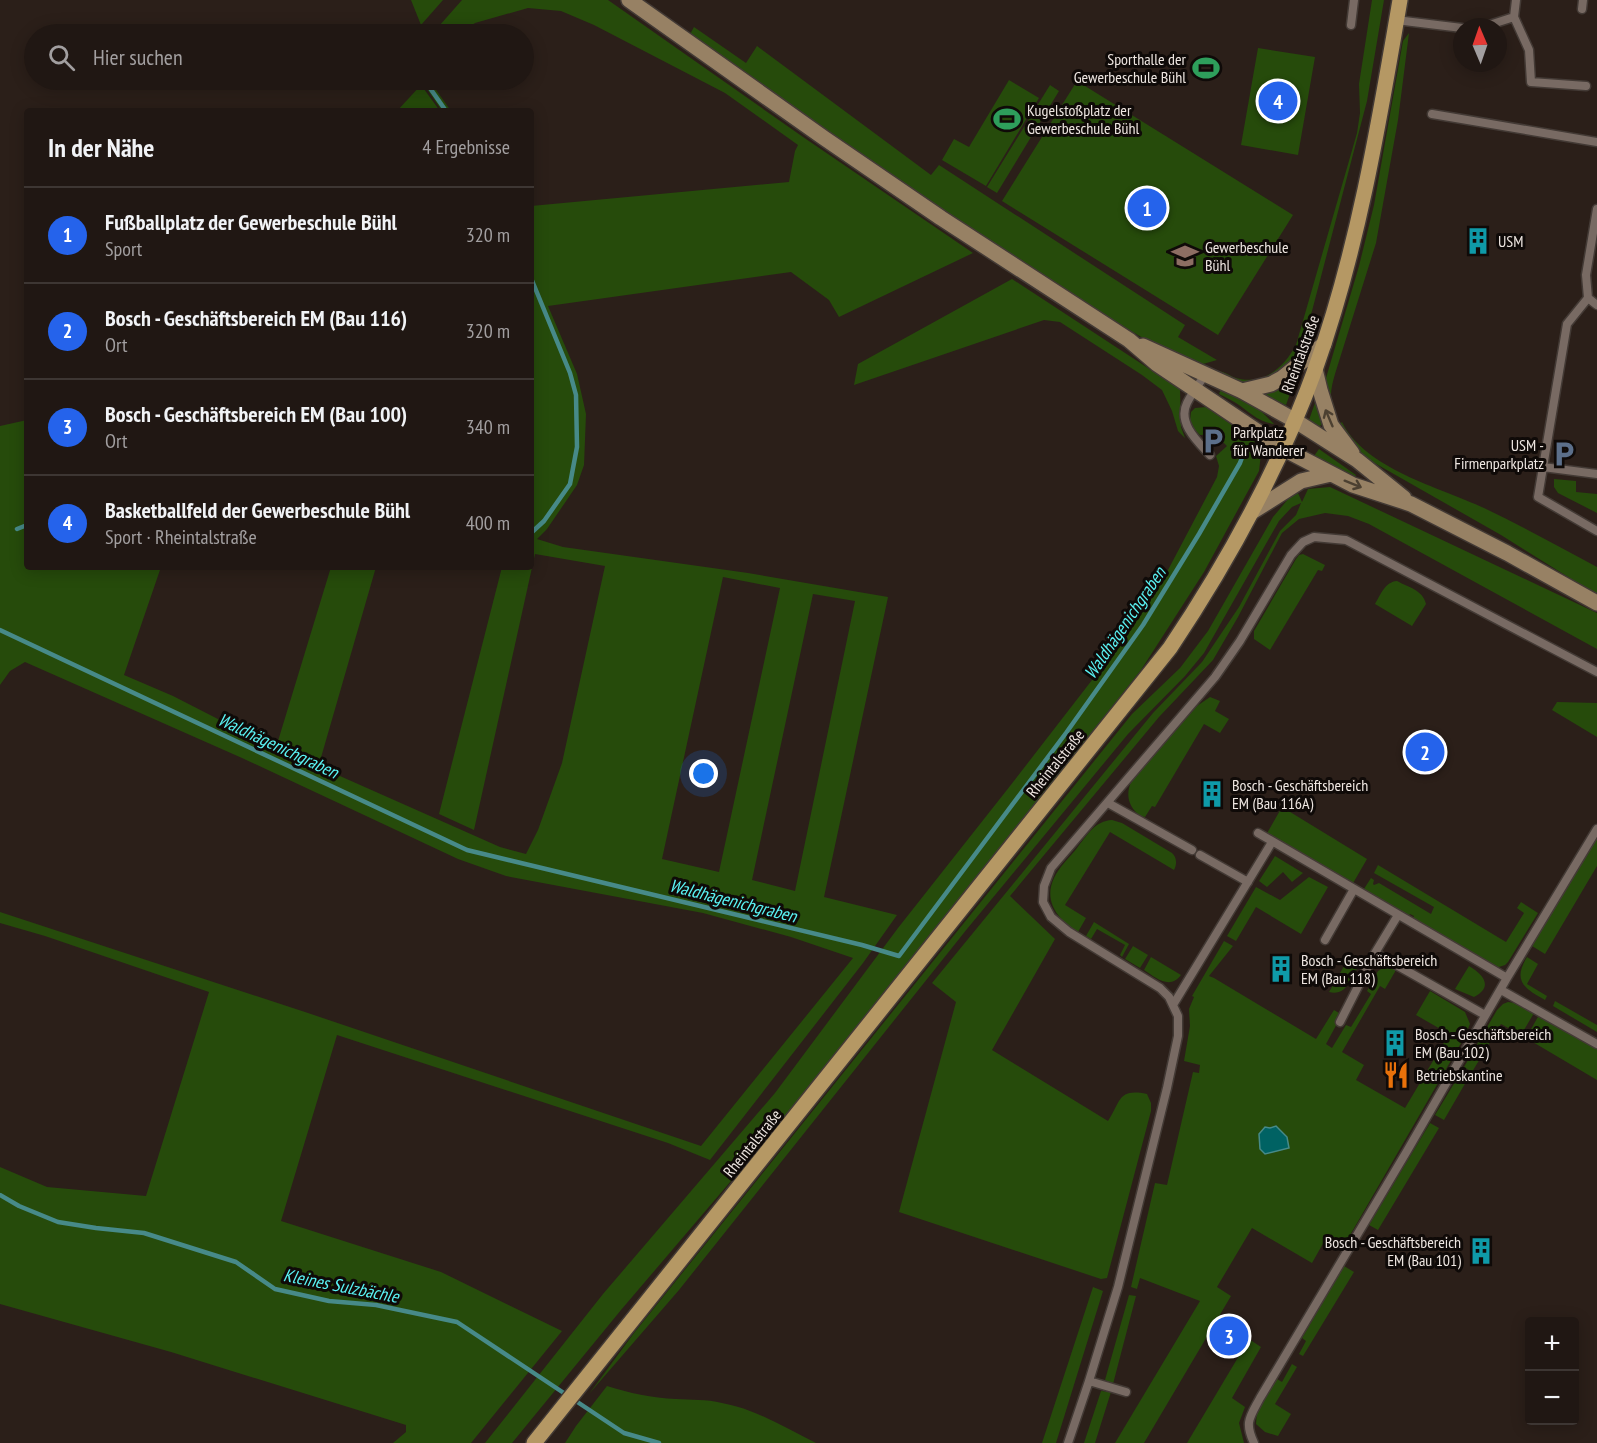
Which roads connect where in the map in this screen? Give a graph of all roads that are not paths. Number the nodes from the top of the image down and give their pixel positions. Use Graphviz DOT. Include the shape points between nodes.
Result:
graph roads {
  1 [pos="629,0"];
  2 [pos="1354,0"];
  3 [pos="1400,0"];
  4 [pos="1516,0"];
  5 [pos="1514,17"];
  6 [pos="1507,19"];
  7 [pos="1396,20"];
  8 [pos="1351,25"];
  9 [pos="1453,27"];
  10 [pos="1586,86"];
  11 [pos="1432,114"];
  12 [pos="1597,142"];
  13 [pos="1597,209"];
  14 [pos="1588,298"];
  15 [pos="1597,305"];
  16 [pos="1129,340"];
  17 [pos="1324,344"];
  18 [pos="1316,369"];
  19 [pos="1205,375"];
  20 [pos="1195,390"];
  21 [pos="1242,391"];
  22 [pos="1294,420"];
  23 [pos="1282,448"];
  24 [pos="1210,455"];
  25 [pos="1357,460"];
  26 [pos="1543,467"];
  27 [pos="1331,474"];
  28 [pos="1597,474"];
  29 [pos="1411,504"];
  30 [pos="1252,512"];
  31 [pos="1597,531"];
  32 [pos="1597,603"];
  33 [pos="1597,672"];
  34 [pos="1108,803"];
  35 [pos="1597,830"];
  36 [pos="1258,834"];
  37 [pos="1272,842"];
  38 [pos="1248,882"];
  39 [pos="1354,889"];
  40 [pos="1398,915"];
  41 [pos="1325,940"];
  42 [pos="1375,954"];
  43 [pos="1507,978"];
  44 [pos="1501,990"];
  45 [pos="1173,1005"];
  46 [pos="1485,1015"];
  47 [pos="1340,1022"];
  48 [pos="1597,1044"];
  49 [pos="1089,1381"];
  50 [pos="1126,1392"];
  51 [pos="534,1443"];
  52 [pos="1068,1443"];
  53 [pos="1254,1443"];
  1 -- 16 [label="street" via="824,138"];
  2 -- 8 [label="lane"];
  3 -- 7 [label="main road, Rheintalstraße"];
  4 -- 5 [label="lane"];
  5 -- 6 [label="lane"];
  5 -- 10 [label="lane" via="1529,50 1531,82"];
  7 -- 9 [label="lane"];
  7 -- 17 [label="main road, Rheintalstraße" via="1361,207"];
  11 -- 12 [label="lane"];
  13 -- 14 [label="lane" via="1587,275"];
  14 -- 15 [label="lane"];
  14 -- 26 [label="lane" via="1567,324"];
  16 -- 19 [label="street"];
  16 -- 20 [label="street"];
  17 -- 18 [label="main road, Rheintalstraße"];
  17 -- 21 [label="street" via="1282,378"];
  18 -- 22 [label="main road, Rheintalstraße"];
  25 -- 18 [label="street, one-way" via="1331,424"];
  19 -- 20 [label="lane"];
  19 -- 21 [label="street"];
  20 -- 23 [label="street"];
  20 -- 24 [label="lane" via="1186,405 1185,422"];
  21 -- 22 [label="street"];
  22 -- 23 [label="main road, Rheintalstraße"];
  22 -- 25 [label="street"];
  23 -- 27 [label="street"];
  23 -- 30 [label="main road, Rheintalstraße"];
  25 -- 29 [label="street"];
  26 -- 28 [label="lane"];
  26 -- 31 [label="lane" via="1538,497"];
  27 -- 29 [label="street, one-way"];
  27 -- 30 [label="street" via="1301,481"];
  29 -- 32 [label="street"];
  30 -- 51 [label="main road, Rheintalstraße" via="1170,648"];
  33 -- 34 [label="lane" via="1346,540 1314,537 1291,555 1215,677"];
  34 -- 38 [label="lane"];
  34 -- 45 [label="lane" via="1052,868 1042,902 1051,917 1069,932 1160,988"];
  35 -- 43 [label="lane"];
  36 -- 37 [label="lane"];
  37 -- 38 [label="lane"];
  37 -- 39 [label="lane"];
  38 -- 45 [label="lane"];
  39 -- 40 [label="lane"];
  39 -- 41 [label="lane"];
  40 -- 42 [label="lane"];
  40 -- 43 [label="lane"];
  42 -- 46 [label="lane"];
  42 -- 47 [label="lane"];
  43 -- 44 [label="lane"];
  44 -- 46 [label="lane"];
  44 -- 48 [label="lane"];
  45 -- 49 [label="lane" via="1178,1016 1178,1036 1167,1088 1120,1277"];
  46 -- 53 [label="lane" via="1260,1398 1248,1429"];
  49 -- 50 [label="lane"];
  49 -- 52 [label="lane"];
}
